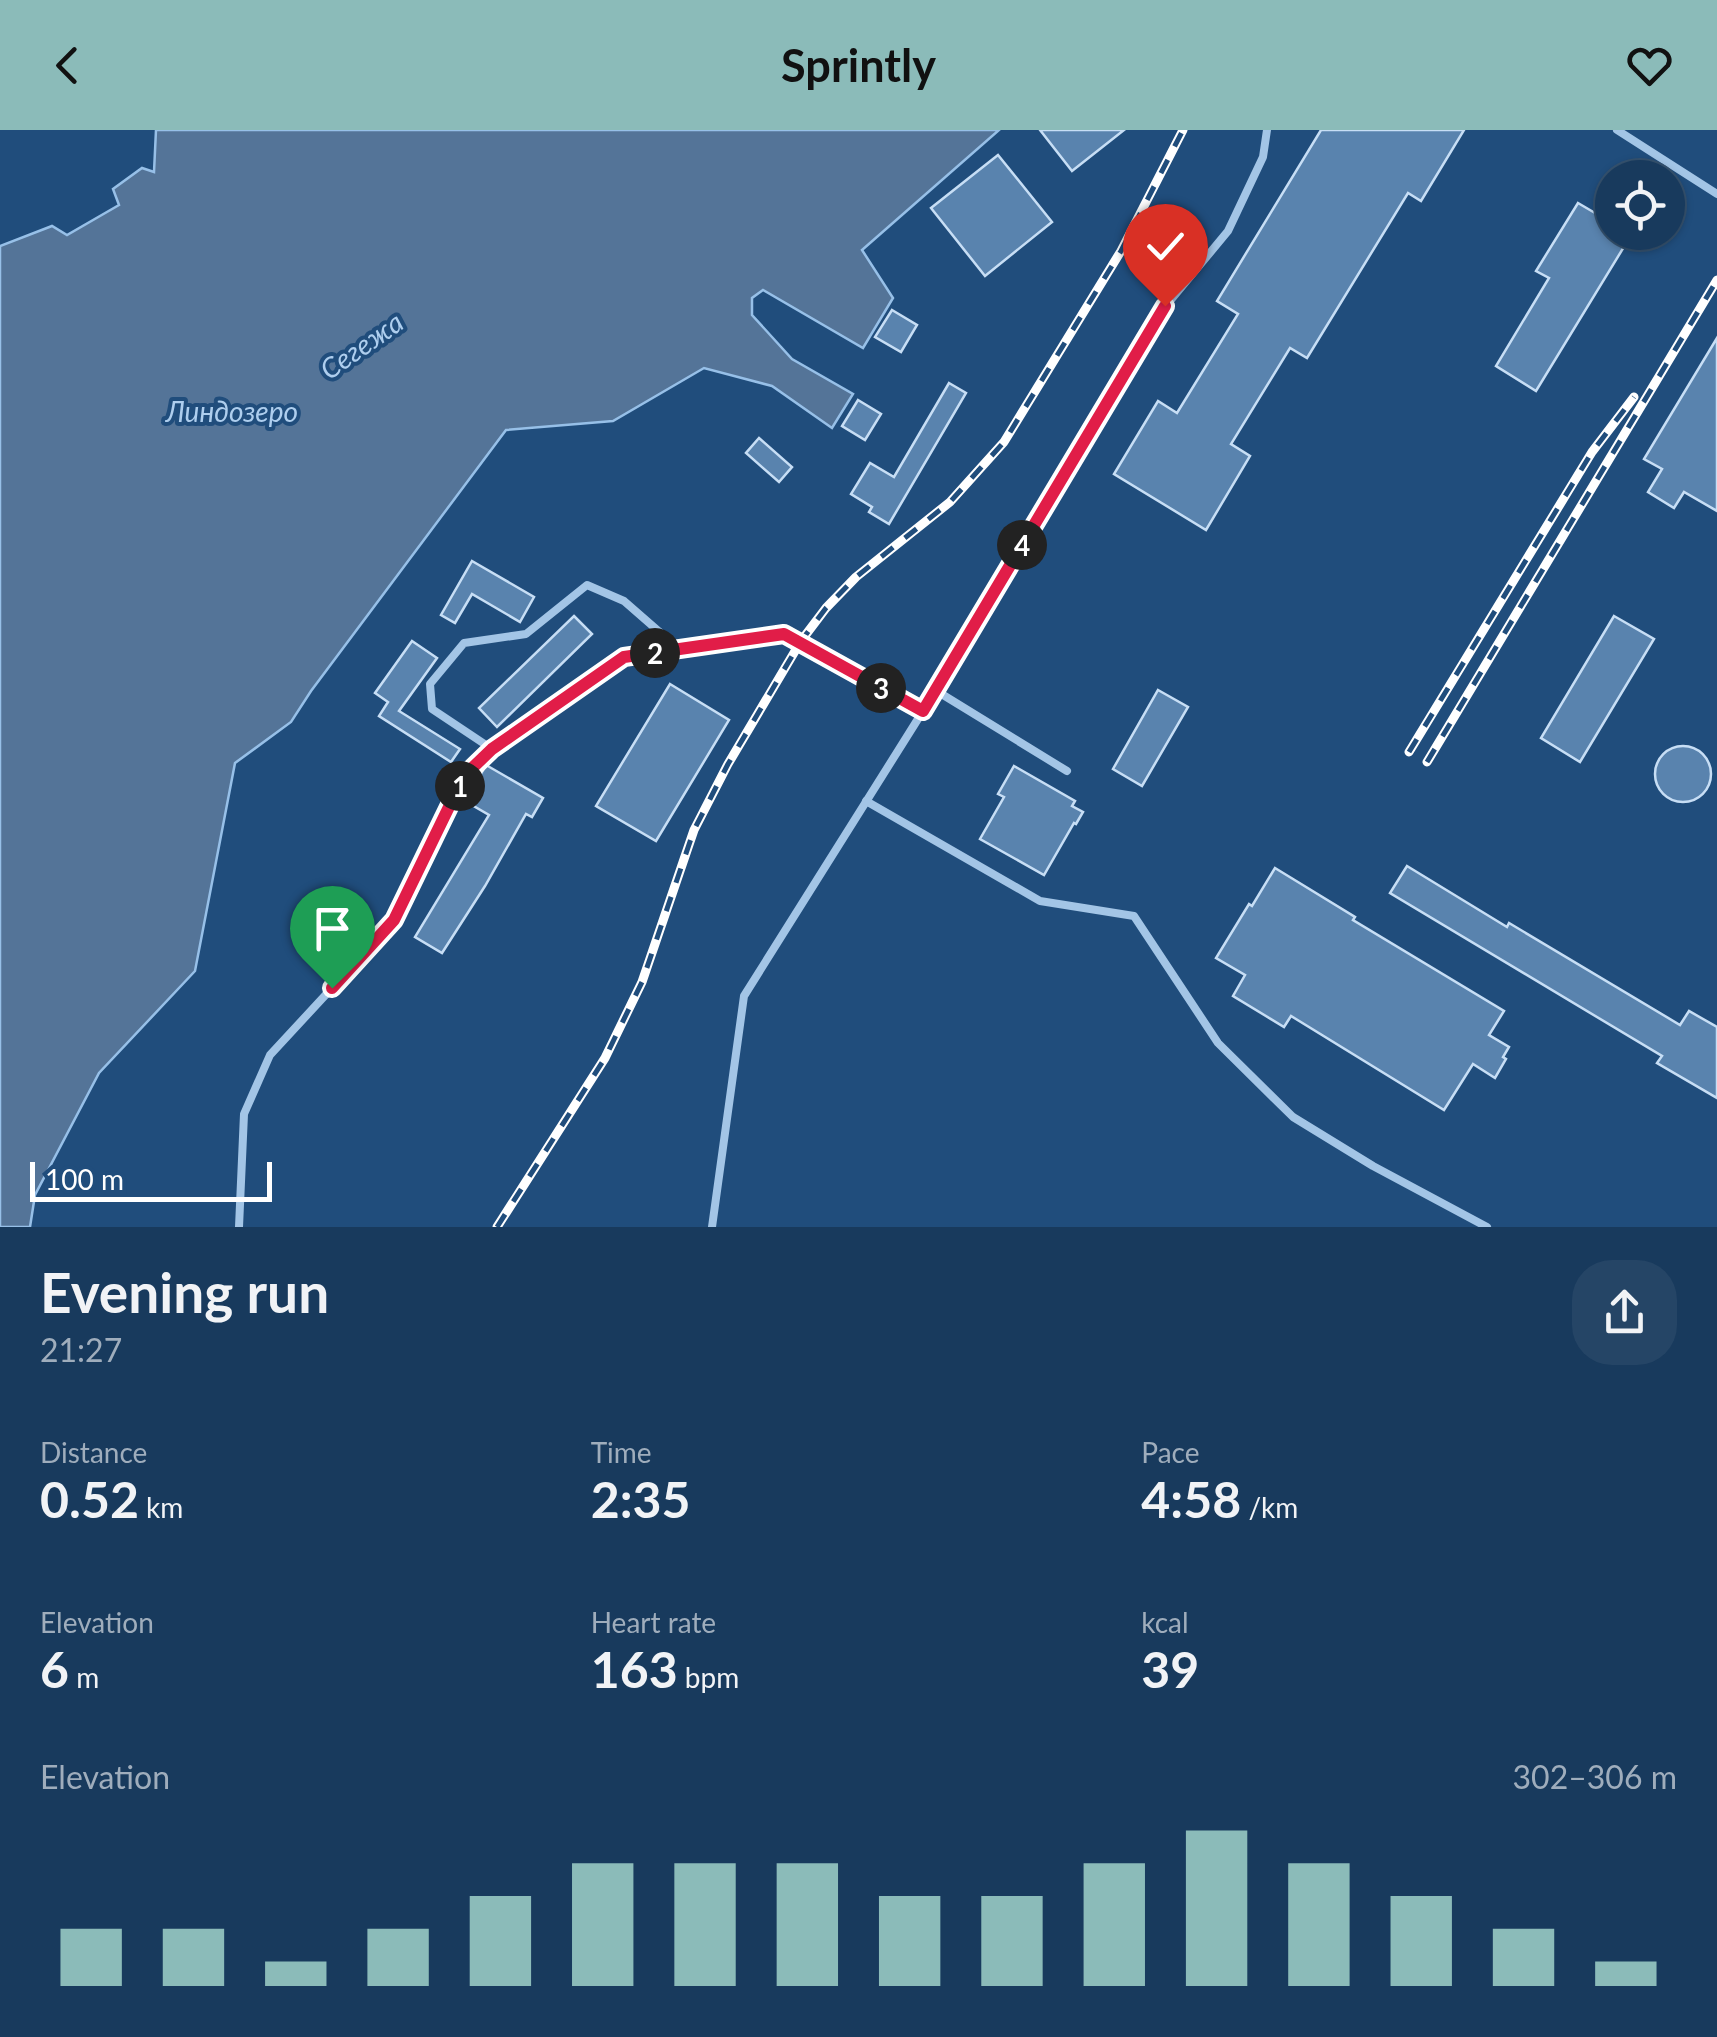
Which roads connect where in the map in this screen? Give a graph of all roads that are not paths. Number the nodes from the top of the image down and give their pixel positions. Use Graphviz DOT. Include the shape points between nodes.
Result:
graph roads {
  1 [pos="1266,130"];
  2 [pos="1617,130"];
  3 [pos="1717,194"];
  4 [pos="679,649"];
  5 [pos="935,690"];
  6 [pos="923,711"];
  7 [pos="492,749"];
  8 [pos="1067,772"];
  9 [pos="866,801"];
  10 [pos="239,1227"];
  11 [pos="712,1227"];
  12 [pos="1487,1227"];
  1 -- 5 [label="lane" via="1263,157 1228,231 1165,306"];
  2 -- 3 [label="lane"];
  4 -- 6 [label="lane" via="784,634"];
  4 -- 7 [label="lane" via="624,657"];
  4 -- 7 [label="lane" via="624,601 587,585 526,634 464,643 430,684 432,709"];
  5 -- 6 [label="lane"];
  5 -- 8 [label="lane"];
  6 -- 9 [label="lane"];
  7 -- 10 [label="lane" via="464,776 394,920 270,1055 244,1114"];
  9 -- 11 [label="lane" via="744,996"];
  9 -- 12 [label="lane" via="1040,901 1134,916 1218,1042 1293,1117"];
}
